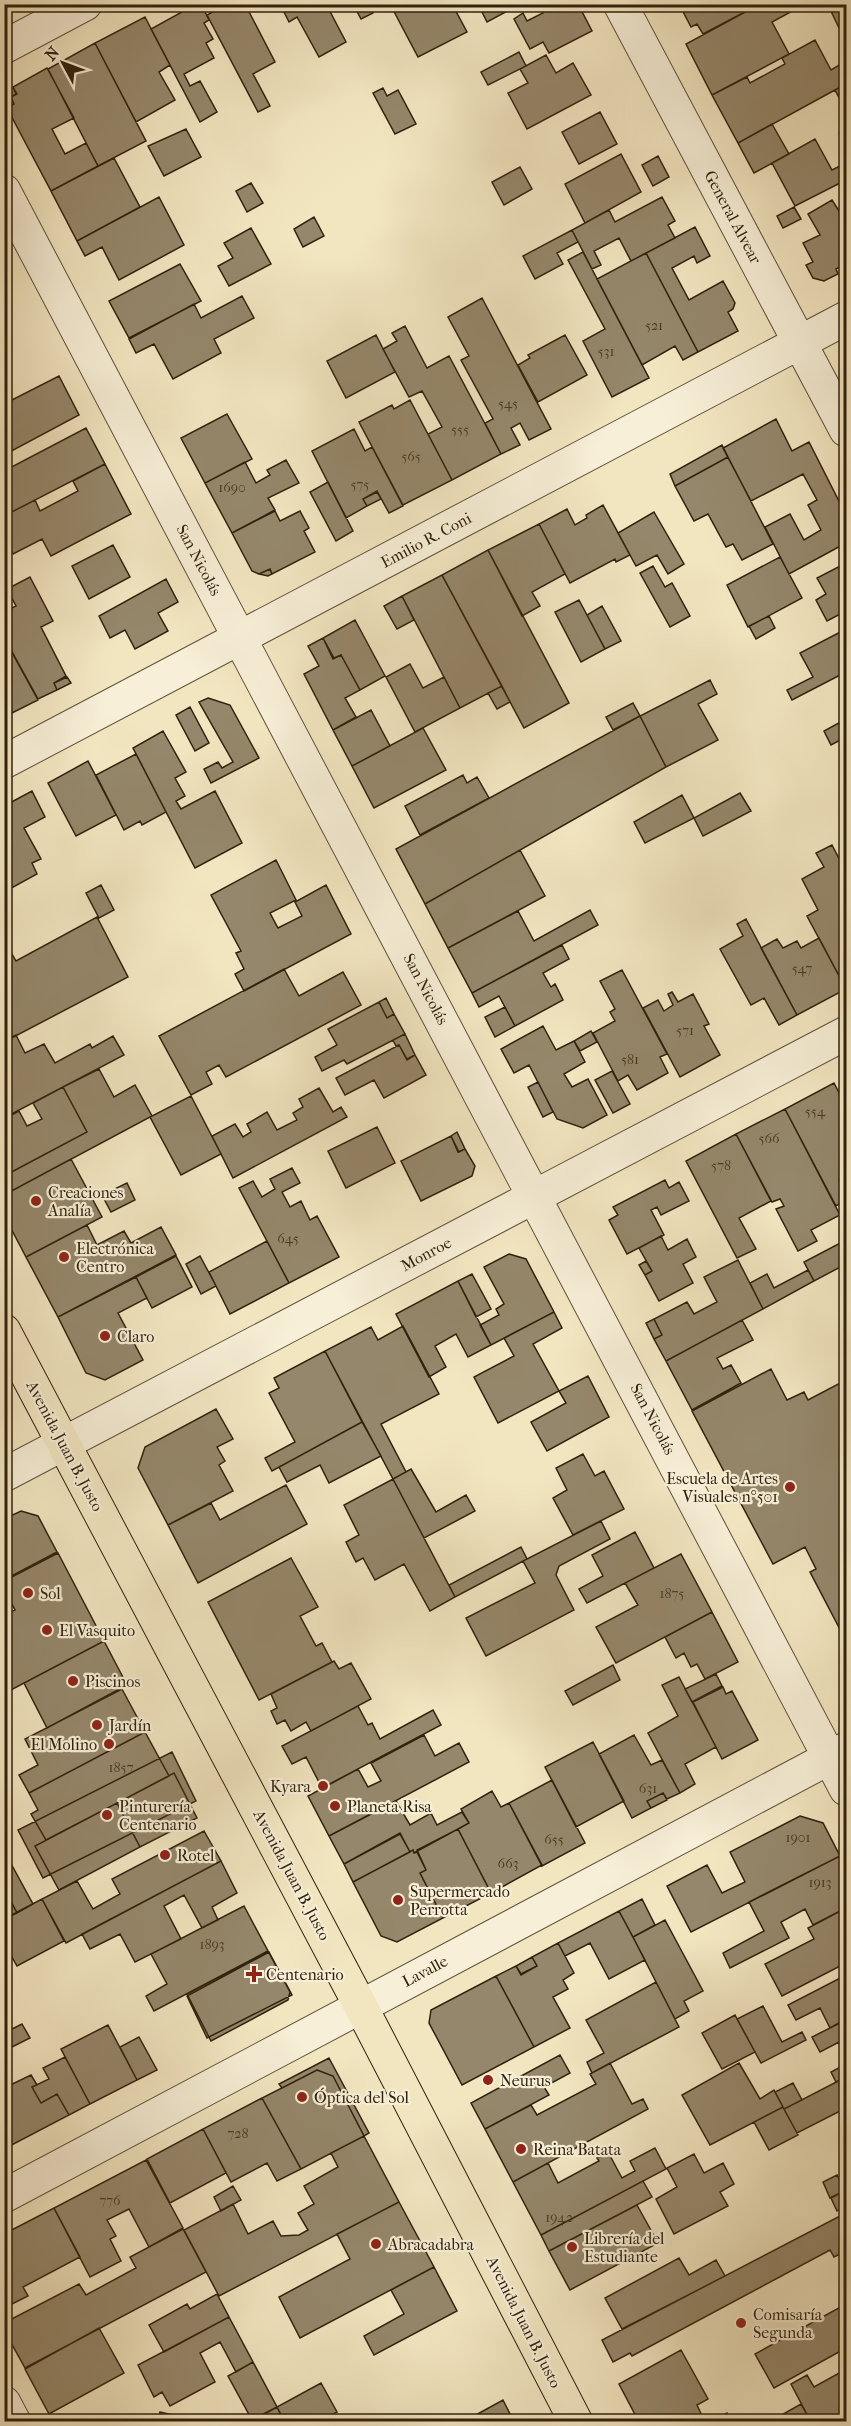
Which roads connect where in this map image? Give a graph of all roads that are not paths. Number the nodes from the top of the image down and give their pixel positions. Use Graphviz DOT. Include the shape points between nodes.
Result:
graph roads {
  1 [pos="85,4"];
  2 [pos="620,4"];
  3 [pos="4,47"];
  4 [pos="4,191"];
  5 [pos="846,318"];
  6 [pos="800,342"];
  7 [pos="846,430"];
  8 [pos="240,638"];
  9 [pos="4,762"];
  10 [pos="846,1033"];
  11 [pos="536,1196"];
  12 [pos="4,1331"];
  13 [pos="64,1444"];
  14 [pos="4,1475"];
  15 [pos="838,1753"];
  16 [pos="846,1789"];
  17 [pos="360,2005"];
  18 [pos="4,2196"];
  19 [pos="4,2403"];
  20 [pos="14,2421"];
  21 [pos="576,2421"];
  1 -- 3 [label="street"];
  2 -- 6 [label="street, General Alvear"];
  4 -- 8 [label="street, San Nicolás"];
  5 -- 6 [label="street, Emilio R. Coni"];
  6 -- 7 [label="street, General Alvear"];
  6 -- 8 [label="street, Emilio R. Coni"];
  8 -- 9 [label="street, Emilio R. Coni"];
  8 -- 11 [label="street, San Nicolás"];
  10 -- 11 [label="street, Monroe"];
  11 -- 13 [label="street, Monroe"];
  11 -- 15 [label="street, San Nicolás"];
  12 -- 13 [label="main road, Avenida Juan B. Justo"];
  13 -- 14 [label="street, Monroe"];
  13 -- 17 [label="main road, Avenida Juan B. Justo"];
  15 -- 16 [label="street, San Nicolás"];
  15 -- 17 [label="street, Lavalle"];
  17 -- 18 [label="street, Lavalle"];
  17 -- 21 [label="main road, Avenida Juan B. Justo"];
  19 -- 20 [label="street"];
}
